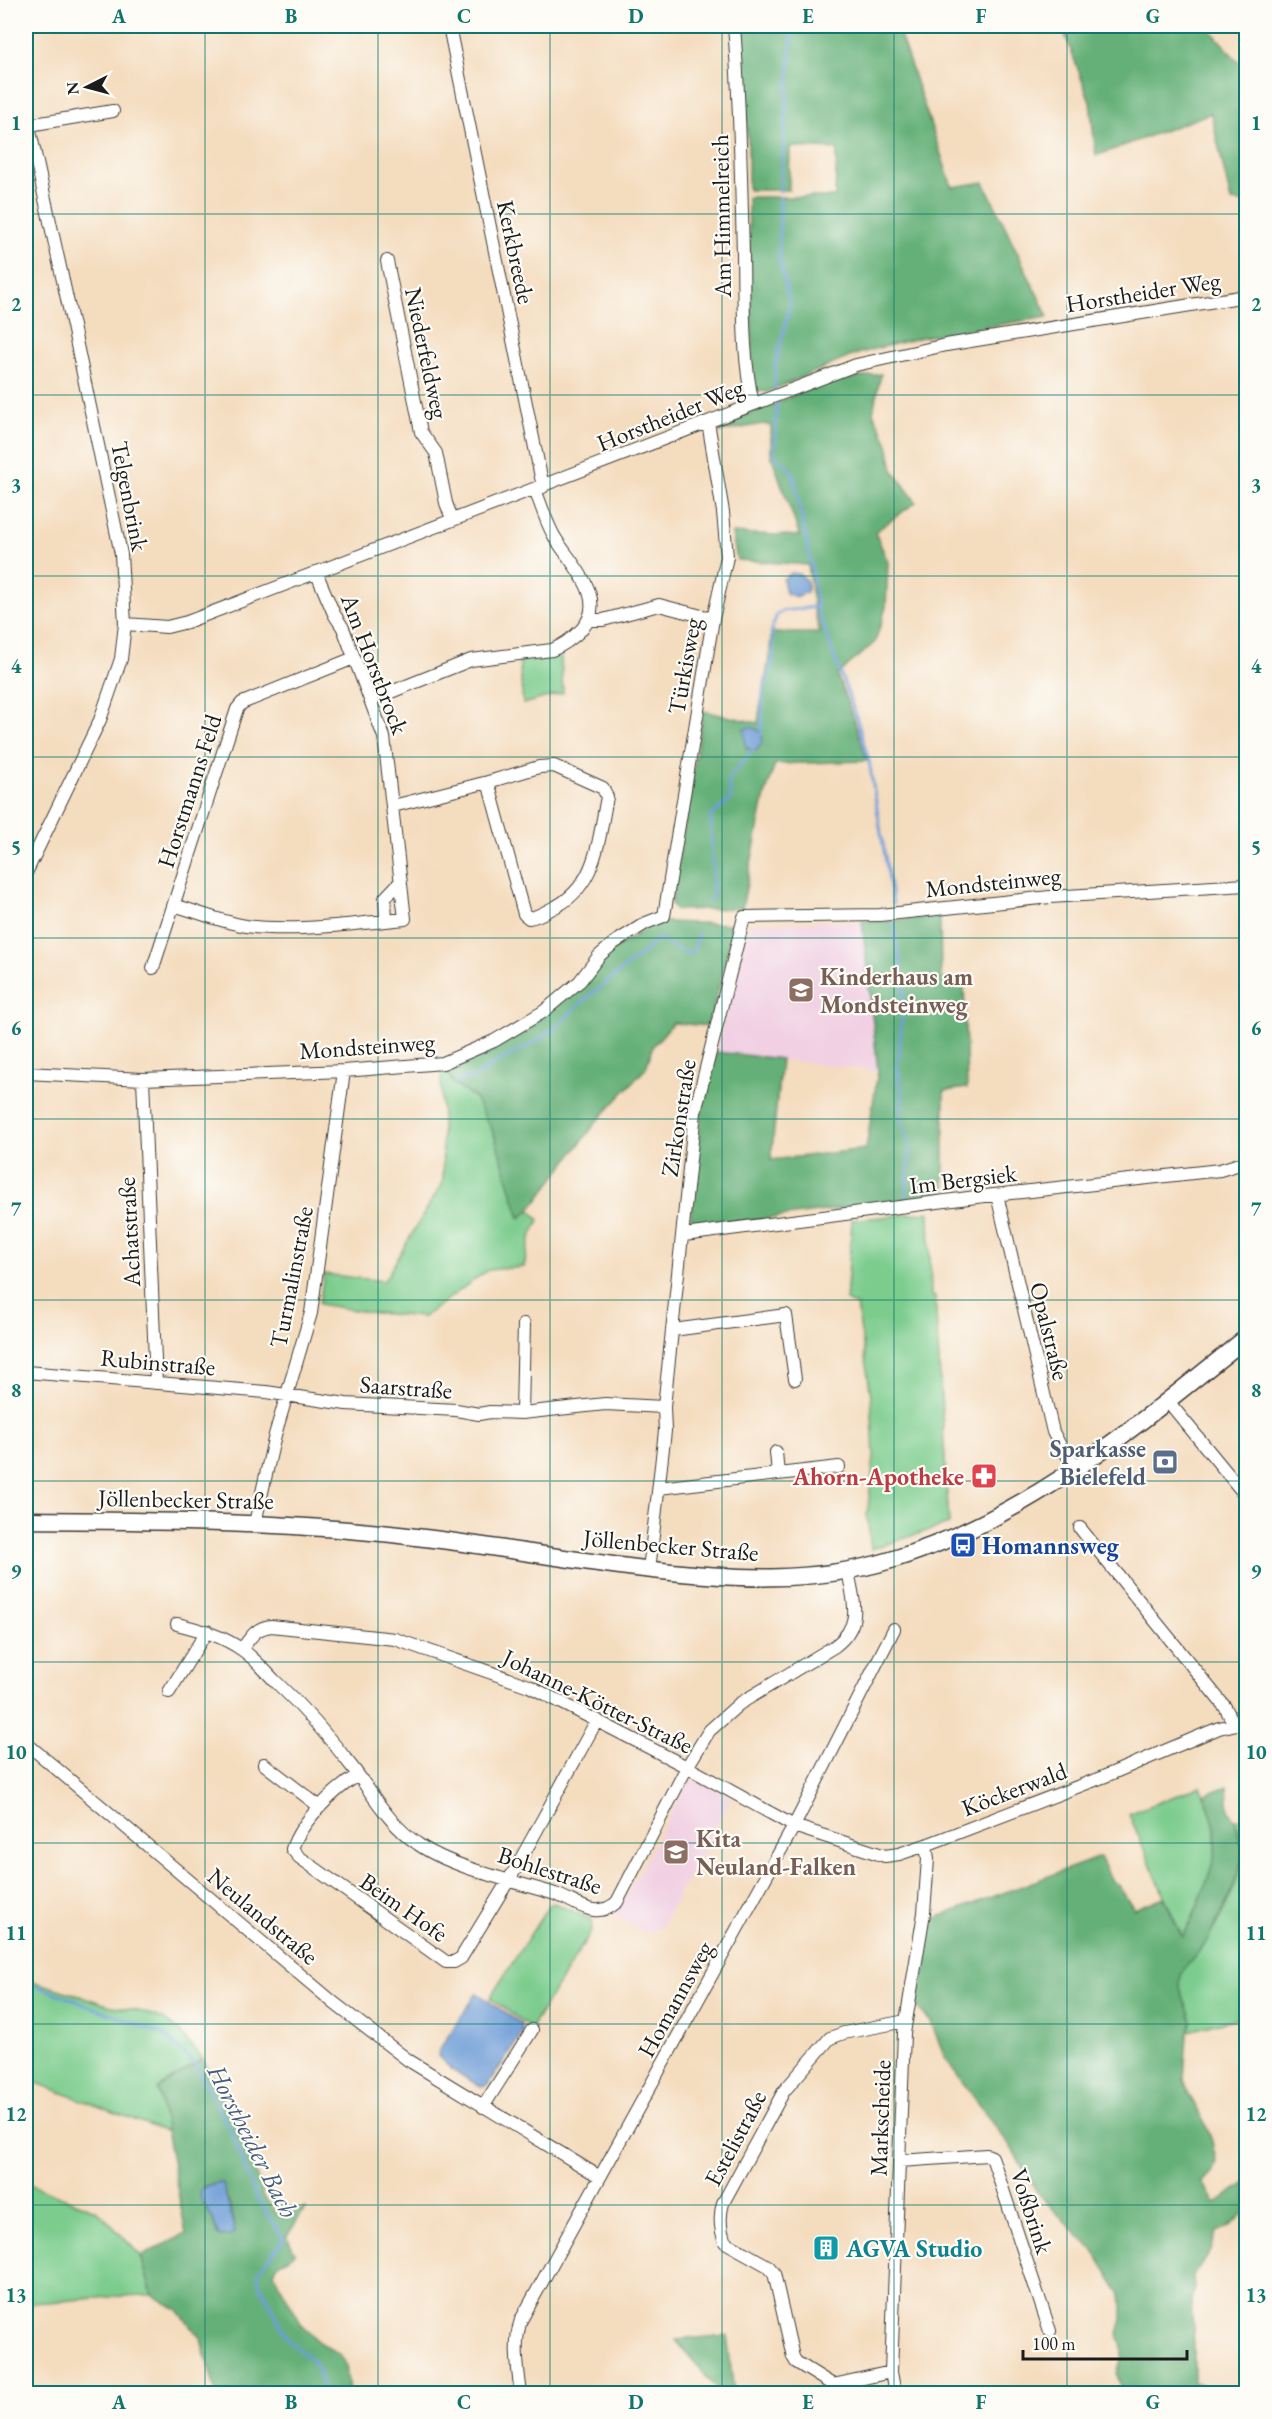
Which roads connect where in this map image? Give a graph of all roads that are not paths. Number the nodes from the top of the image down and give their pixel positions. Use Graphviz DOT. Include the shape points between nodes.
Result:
graph roads {
  1 [pos="449,26"];
  2 [pos="734,26"];
  3 [pos="113,111"];
  4 [pos="27,119"];
  5 [pos="387,261"];
  6 [pos="1246,296"];
  7 [pos="753,404"];
  8 [pos="708,422"];
  9 [pos="539,488"];
  10 [pos="452,519"];
  11 [pos="316,572"];
  12 [pos="713,619"];
  13 [pos="590,620"];
  14 [pos="125,624"];
  15 [pos="354,658"];
  16 [pos="371,700"];
  17 [pos="488,782"];
  18 [pos="393,806"];
  19 [pos="26,873"];
  20 [pos="400,881"];
  21 [pos="1246,885"];
  22 [pos="174,905"];
  23 [pos="664,916"];
  24 [pos="744,916"];
  25 [pos="386,921"];
  26 [pos="153,968"];
  27 [pos="344,1071"];
  28 [pos="26,1073"];
  29 [pos="143,1079"];
  30 [pos="1246,1162"];
  31 [pos="997,1195"];
  32 [pos="684,1235"];
  33 [pos="524,1323"];
  34 [pos="673,1330"];
  35 [pos="1246,1338"];
  36 [pos="26,1372"];
  37 [pos="795,1379"];
  38 [pos="156,1383"];
  39 [pos="286,1396"];
  40 [pos="1167,1400"];
  41 [pos="664,1407"];
  42 [pos="522,1413"];
  43 [pos="776,1452"];
  44 [pos="839,1467"];
  45 [pos="1079,1468"];
  46 [pos="778,1474"];
  47 [pos="659,1488"];
  48 [pos="1246,1496"];
  49 [pos="26,1521"];
  50 [pos="255,1523"];
  51 [pos="1080,1528"];
  52 [pos="649,1570"];
  53 [pos="848,1570"];
  54 [pos="177,1624"];
  55 [pos="894,1629"];
  56 [pos="207,1631"];
  57 [pos="242,1649"];
  58 [pos="169,1692"];
  59 [pos="597,1720"];
  60 [pos="1240,1723"];
  61 [pos="26,1743"];
  62 [pos="264,1764"];
  63 [pos="687,1767"];
  64 [pos="358,1775"];
  65 [pos="320,1807"];
  66 [pos="794,1826"];
  67 [pos="926,1845"];
  68 [pos="508,1879"];
  69 [pos="906,2021"];
  70 [pos="532,2030"];
  71 [pos="483,2107"];
  72 [pos="900,2161"];
  73 [pos="600,2177"];
  74 [pos="1050,2331"];
  75 [pos="891,2372"];
  76 [pos="521,2394"];
  77 [pos="895,2394"];
  1 -- 9 [label="street, Kerkbreede"];
  2 -- 7 [label="street, Am Himmelreich" via="744,315"];
  3 -- 4 [label="street"];
  4 -- 14 [label="street, Telgenbrink" via="121,554"];
  5 -- 10 [label="street, Niederfeldweg" via="421,432 436,453"];
  6 -- 7 [label="street, Horstheider Weg" via="878,359"];
  7 -- 8 [label="street, Horstheider Weg"];
  8 -- 9 [label="street, Horstheider Weg"];
  8 -- 12 [label="street, Türkisweg" via="726,538 725,569"];
  9 -- 10 [label="street, Horstheider Weg"];
  9 -- 13 [label="street, Kerkbreede" via="552,532 586,583"];
  10 -- 11 [label="street, Horstheider Weg"];
  11 -- 14 [label="street, Horstheider Weg" via="175,626"];
  11 -- 15 [label="street, Am Horstbrock"];
  12 -- 13 [label="street" via="659,605"];
  12 -- 23 [label="street, Türkisweg"];
  13 -- 16 [label="street" via="576,635 552,650 471,660"];
  14 -- 19 [label="street, Telgenbrink" via="121,659 100,720"];
  15 -- 16 [label="street, Am Horstbrock"];
  15 -- 22 [label="street, Horstmanns Feld" via="242,703 237,709"];
  16 -- 18 [label="street, Am Horstbrock" via="384,738"];
  17 -- 17 [label="street" via="554,766 606,791 589,875 576,892 532,918 524,914"];
  17 -- 18 [label="street"];
  18 -- 20 [label="street, Am Horstbrock"];
  20 -- 25 [label="street" via="385,898"];
  20 -- 25 [label="street, Am Horstbrock" via="405,919"];
  21 -- 24 [label="street, Mondsteinweg" via="1050,897 880,915"];
  22 -- 25 [label="street, Horstmanns Feld" via="236,924 263,927"];
  22 -- 26 [label="street, Horstmanns Feld"];
  23 -- 27 [label="street, Mondsteinweg" via="614,943 580,981 549,1007 494,1041 443,1063"];
  24 -- 32 [label="street, Zirkonstraße" via="695,1112"];
  27 -- 29 [label="street, Mondsteinweg"];
  27 -- 39 [label="street, Turmalinstraße" via="316,1284 304,1341"];
  28 -- 29 [label="street, Mondsteinweg"];
  29 -- 38 [label="street, Achatstraße"];
  30 -- 31 [label="street, Im Bergsiek" via="1220,1170"];
  31 -- 32 [label="street, Im Bergsiek"];
  31 -- 45 [label="street, Opalstraße" via="1053,1432"];
  32 -- 34 [label="street, Zirkonstraße"];
  33 -- 42 [label="street"];
  34 -- 37 [label="street" via="786,1315"];
  34 -- 41 [label="street, Zirkonstraße"];
  35 -- 40 [label="main road, Jöllenbecker Straße"];
  36 -- 38 [label="street, Rubinstraße"];
  38 -- 39 [label="street, Rubinstraße"];
  39 -- 42 [label="street, Saarstraße" via="393,1408"];
  39 -- 50 [label="street, Turmalinstraße"];
  40 -- 45 [label="main road, Jöllenbecker Straße"];
  40 -- 48 [label="street"];
  41 -- 42 [label="street, Saarstraße" via="604,1404"];
  41 -- 47 [label="street, Zirkonstraße"];
  43 -- 46 [label="street"];
  44 -- 46 [label="street"];
  45 -- 53 [label="main road, Jöllenbecker Straße" via="1028,1500 960,1533 891,1560"];
  46 -- 47 [label="street"];
  47 -- 52 [label="street, Zirkonstraße"];
  49 -- 50 [label="main road, Jöllenbecker Straße"];
  50 -- 52 [label="main road, Jöllenbecker Straße" via="410,1536"];
  51 -- 60 [label="street"];
  52 -- 53 [label="main road, Jöllenbecker Straße" via="783,1578"];
  53 -- 63 [label="street, Bohlestraße" via="855,1613 848,1634 725,1714 709,1731"];
  54 -- 56 [label="street, Bohlestraße"];
  55 -- 66 [label="street, Homannsweg"];
  56 -- 57 [label="street, Bohlestraße"];
  56 -- 58 [label="street"];
  57 -- 59 [label="street, Johanne-Kötter-Straße" via="255,1631 272,1626 395,1639 529,1686"];
  57 -- 64 [label="street, Bohlestraße" via="320,1727"];
  59 -- 63 [label="street, Johanne-Kötter-Straße"];
  59 -- 68 [label="street, Beim Hofe"];
  60 -- 67 [label="street, Köckerwald"];
  61 -- 71 [label="street, Neulandstraße" via="334,2003 408,2060"];
  62 -- 65 [label="street"];
  63 -- 66 [label="street, Johanne-Kötter-Straße"];
  63 -- 68 [label="street, Bohlestraße" via="616,1902 608,1909 591,1910"];
  64 -- 65 [label="street, Beim Hofe"];
  64 -- 68 [label="street, Bohlestraße" via="374,1800 418,1845"];
  65 -- 68 [label="street, Beim Hofe" via="296,1837 292,1849 446,1962 461,1958"];
  66 -- 67 [label="street, Köckerwald" via="885,1856"];
  66 -- 73 [label="street, Homannsweg"];
  67 -- 69 [label="street, Markscheide" via="924,1913"];
  69 -- 72 [label="street, Markscheide"];
  69 -- 75 [label="street, Estelistraße" via="830,2038 784,2091 721,2212 725,2242 774,2273 794,2360 833,2385"];
  70 -- 71 [label="street"];
  71 -- 73 [label="street, Neulandstraße"];
  72 -- 74 [label="street, Voßbrink" via="992,2157"];
  72 -- 75 [label="street, Markscheide"];
  73 -- 76 [label="street, Homannsweg" via="521,2320 516,2346"];
  75 -- 77 [label="street, Markscheide"];
}
